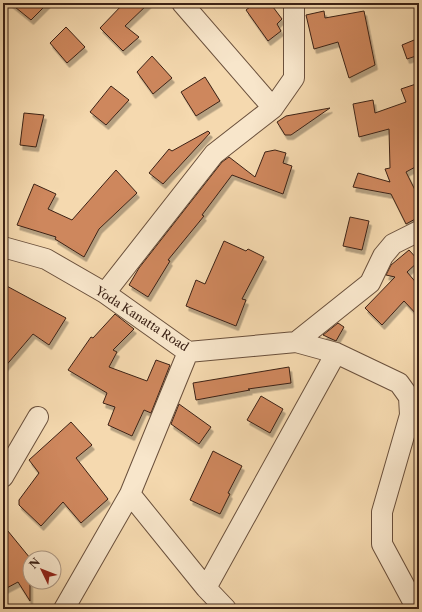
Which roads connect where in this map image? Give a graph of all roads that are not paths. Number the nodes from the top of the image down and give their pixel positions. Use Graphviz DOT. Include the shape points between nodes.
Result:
graph roads {
  1 [pos="182,3"];
  2 [pos="294,3"];
  3 [pos="273,108"];
  4 [pos="419,231"];
  5 [pos="3,247"];
  6 [pos="105,293"];
  7 [pos="296,342"];
  8 [pos="188,352"];
  9 [pos="336,353"];
  10 [pos="38,417"];
  11 [pos="3,476"];
  12 [pos="130,494"];
  13 [pos="206,588"];
  14 [pos="64,609"];
  15 [pos="226,609"];
  16 [pos="417,609"];
  1 -- 3 [label="street"];
  2 -- 3 [label="street" via="294,78"];
  3 -- 6 [label="street" via="214,154"];
  4 -- 7 [label="street" via="393,244 383,256 370,284"];
  5 -- 6 [label="street, Yoda Kanatta Road" via="46,259"];
  6 -- 8 [label="street, Yoda Kanatta Road"];
  7 -- 8 [label="street, Yoda Kanatta Road"];
  7 -- 9 [label="street, Yoda Kanatta Road"];
  8 -- 12 [label="street"];
  9 -- 13 [label="street"];
  9 -- 16 [label="street, Yoda Kanatta Road" via="399,383 409,397 410,415 382,512 382,544"];
  10 -- 11 [label="street"];
  12 -- 13 [label="street"];
  12 -- 14 [label="street"];
  13 -- 15 [label="street"];
}
